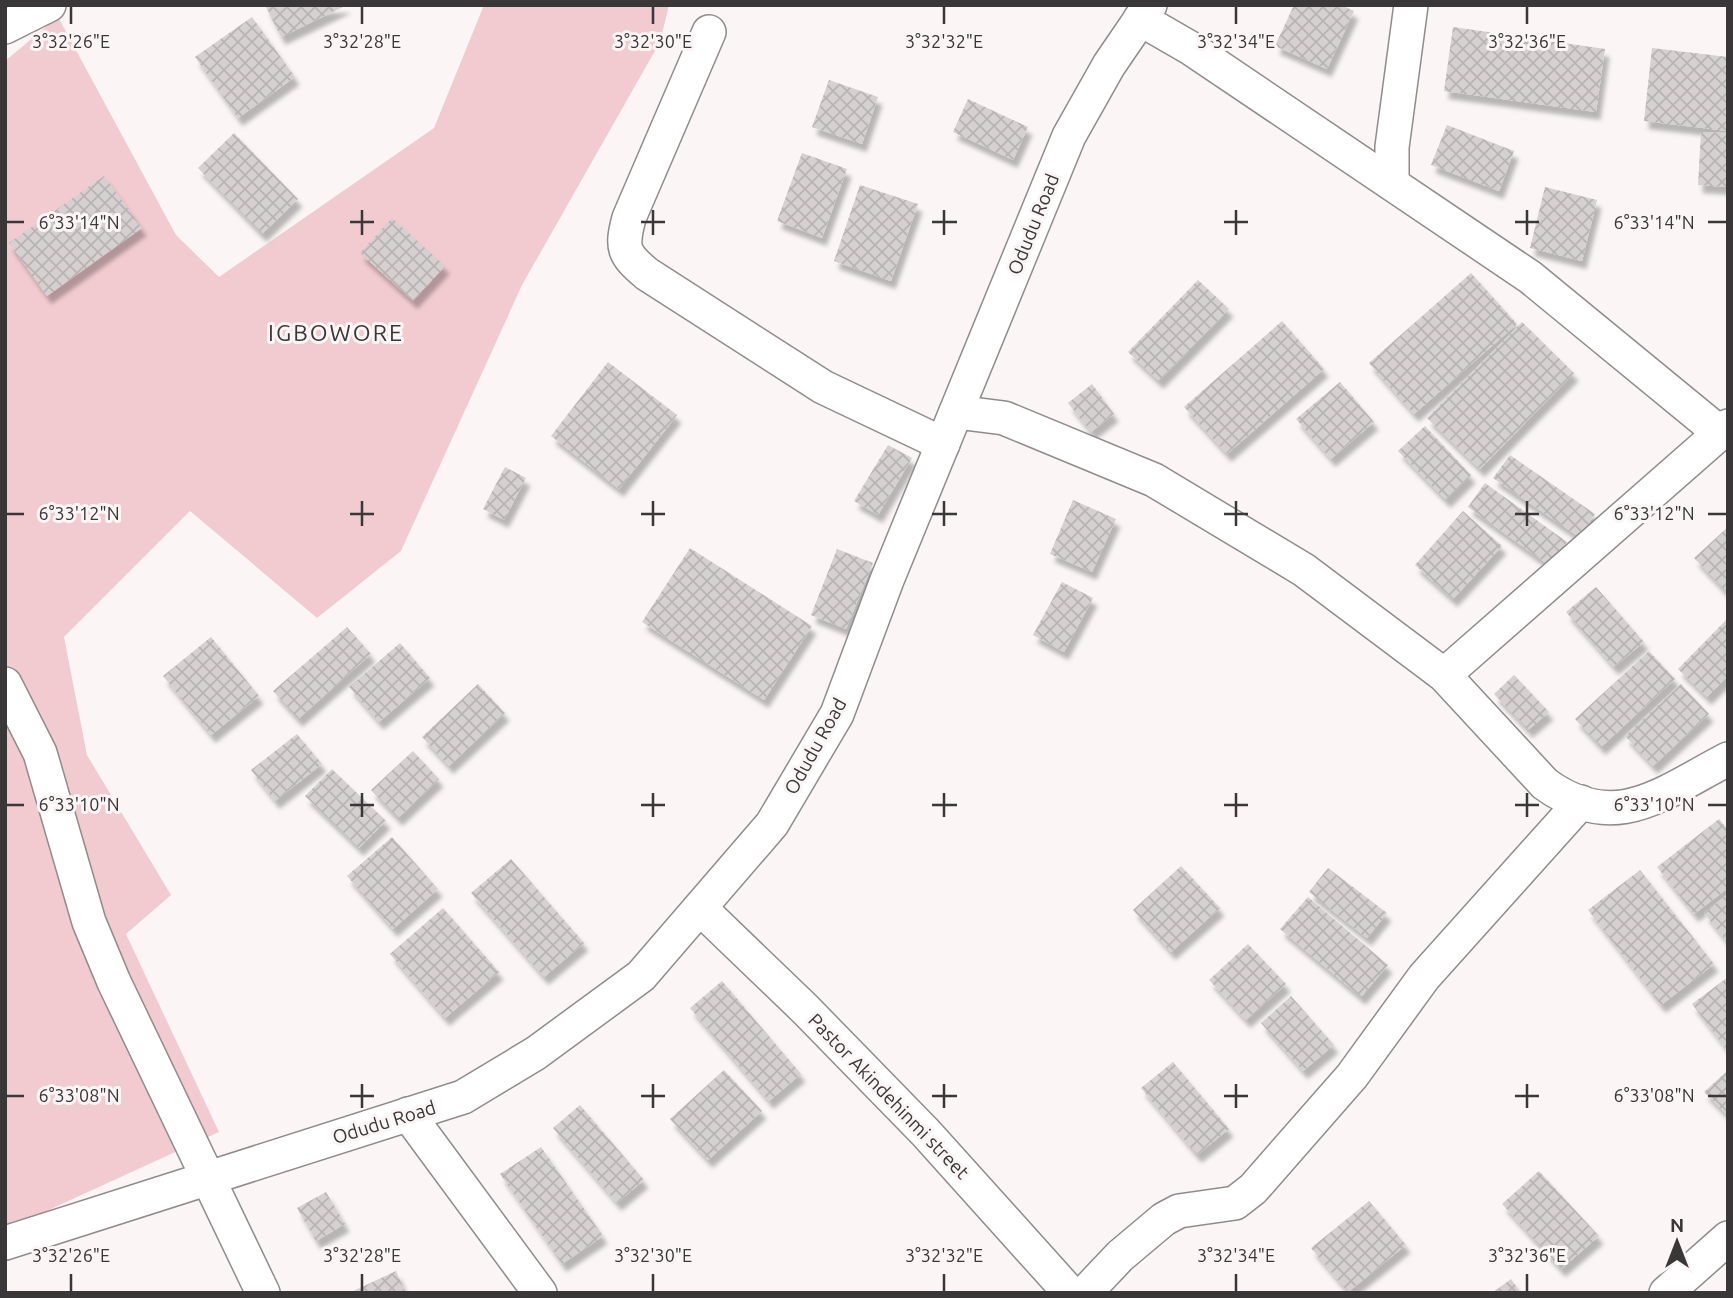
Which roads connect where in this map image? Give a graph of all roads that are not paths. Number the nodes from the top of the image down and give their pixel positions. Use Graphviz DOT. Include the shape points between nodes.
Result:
graph roads {
  1 [pos="49,5"];
  2 [pos="1411,5"];
  3 [pos="1145,12"];
  4 [pos="5,27"];
  5 [pos="709,32"];
  6 [pos="1392,147"];
  7 [pos="1355,157"];
  8 [pos="1392,182"];
  9 [pos="956,412"];
  10 [pos="1724,429"];
  11 [pos="943,444"];
  12 [pos="1444,675"];
  13 [pos="5,684"];
  14 [pos="1728,759"];
  15 [pos="1581,802"];
  16 [pos="700,908"];
  17 [pos="408,1114"];
  18 [pos="207,1177"];
  19 [pos="1728,1238"];
  20 [pos="5,1243"];
  21 [pos="263,1293"];
  22 [pos="540,1293"];
  23 [pos="1070,1293"];
  24 [pos="1085,1293"];
  25 [pos="1666,1293"];
  1 -- 4 [label="street"];
  2 -- 6 [label="street"];
  3 -- 7 [label="street" via="1192,49"];
  3 -- 9 [label="street, Odudu Road" via="1069,136"];
  5 -- 11 [label="street" via="629,218 624,240 627,258 823,387"];
  6 -- 7 [label="street"];
  6 -- 8 [label="street"];
  7 -- 8 [label="street"];
  8 -- 10 [label="street" via="1530,277"];
  9 -- 11 [label="street, Odudu Road"];
  9 -- 12 [label="street" via="1004,418 1154,480 1304,570"];
  10 -- 12 [label="street"];
  11 -- 16 [label="street, Odudu Road" via="837,714 772,824"];
  12 -- 15 [label="street" via="1545,784"];
  13 -- 18 [label="street" via="40,754 89,922"];
  14 -- 15 [label="street" via="1634,807 1602,808"];
  15 -- 24 [label="street" via="1424,977 1352,1076 1253,1189 1235,1203 1179,1211 1164,1219"];
  16 -- 17 [label="street, Odudu Road" via="641,976 536,1053 463,1097"];
  16 -- 23 [label="street, Pastor Akindehinmi street" via="926,1133"];
  17 -- 18 [label="street, Odudu Road"];
  17 -- 22 [label="street"];
  18 -- 20 [label="street, Odudu Road"];
  18 -- 21 [label="street"];
  19 -- 25 [label="street"];
}
